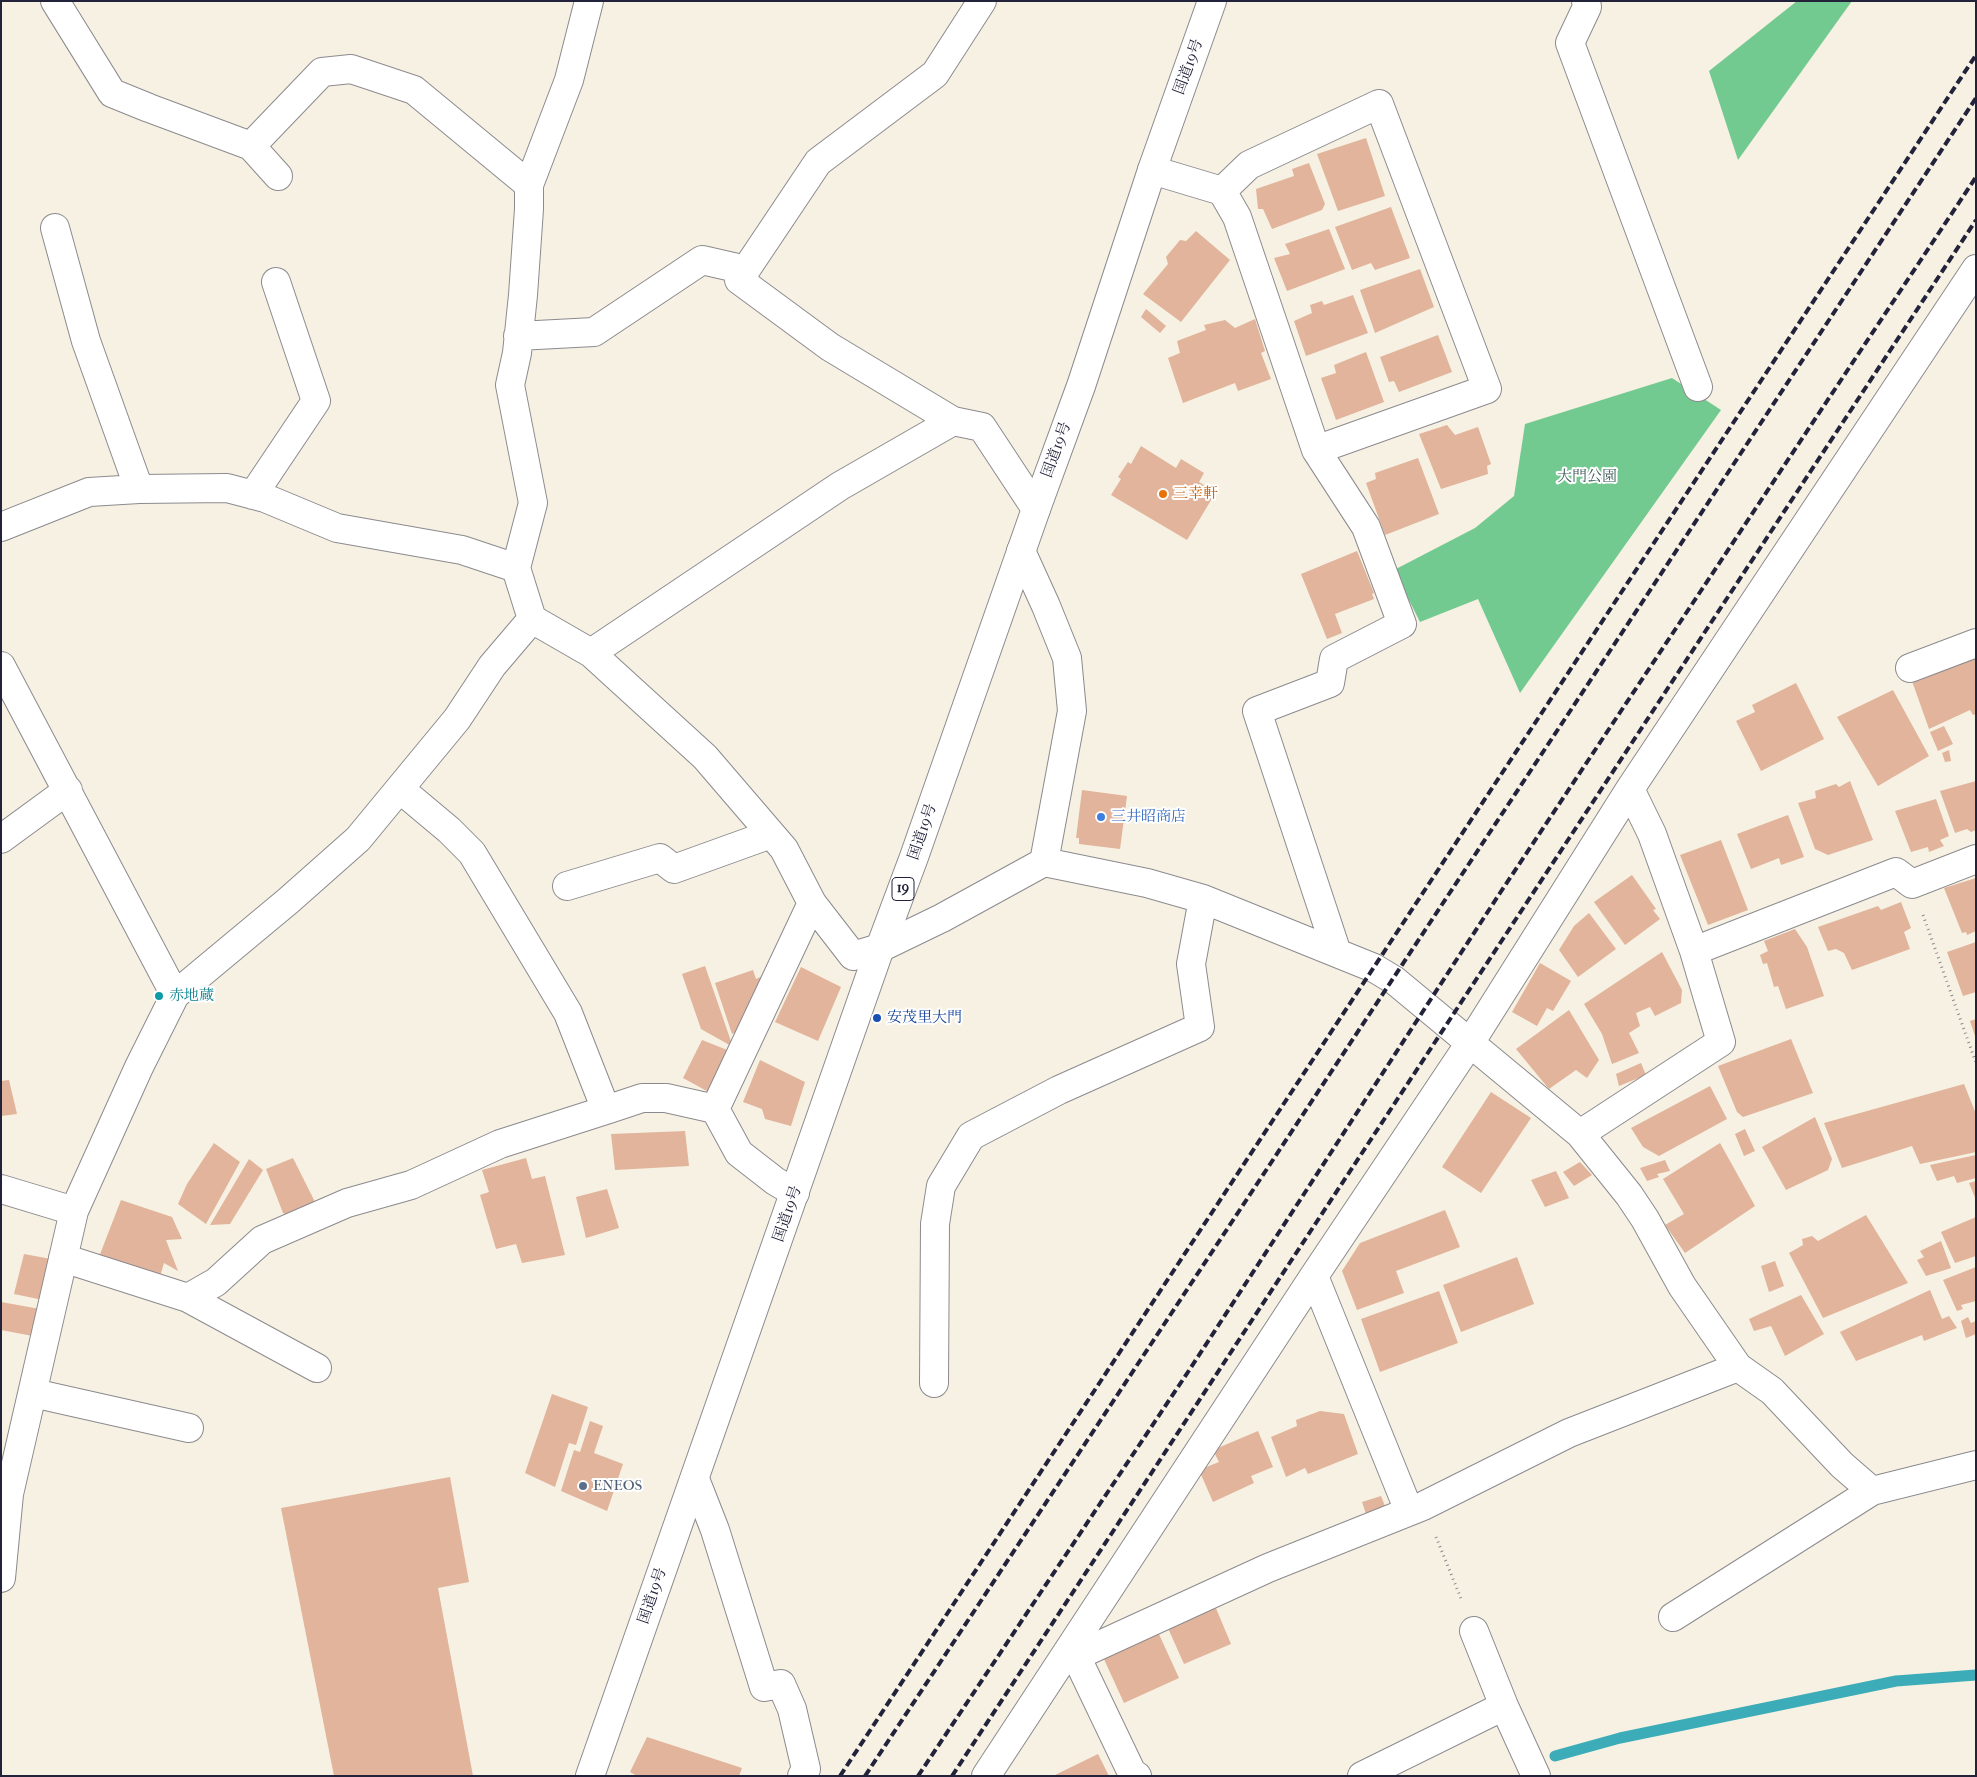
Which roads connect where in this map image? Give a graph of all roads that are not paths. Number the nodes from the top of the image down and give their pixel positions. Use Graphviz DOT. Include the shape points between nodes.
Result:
graph roads {
  1 [pos="56,1"];
  2 [pos="589,1"];
  3 [pos="982,1"];
  4 [pos="1212,1"];
  5 [pos="1586,1"];
  6 [pos="251,146"];
  7 [pos="1152,170"];
  8 [pos="278,176"];
  9 [pos="529,185"];
  10 [pos="1222,190"];
  11 [pos="55,228"];
  12 [pos="1976,269"];
  13 [pos="746,270"];
  14 [pos="276,282"];
  15 [pos="518,336"];
  16 [pos="1698,387"];
  17 [pos="953,421"];
  18 [pos="1316,450"];
  19 [pos="139,489"];
  20 [pos="253,495"];
  21 [pos="1036,509"];
  22 [pos="1,527"];
  23 [pos="1021,551"];
  24 [pos="516,568"];
  25 [pos="532,619"];
  26 [pos="1976,643"];
  27 [pos="591,653"];
  28 [pos="1,666"];
  29 [pos="1910,668"];
  30 [pos="400,789"];
  31 [pos="1630,789"];
  32 [pos="68,790"];
  33 [pos="771,834"];
  34 [pos="1,839"];
  35 [pos="1976,859"];
  36 [pos="1044,862"];
  37 [pos="567,886"];
  38 [pos="1203,899"];
  39 [pos="812,903"];
  40 [pos="880,948"];
  41 [pos="1694,951"];
  42 [pos="1337,953"];
  43 [pos="175,995"];
  44 [pos="1470,1043"];
  45 [pos="716,1109"];
  46 [pos="606,1110"];
  47 [pos="1580,1134"];
  48 [pos="1,1189"];
  49 [pos="795,1193"];
  50 [pos="74,1211"];
  51 [pos="63,1258"];
  52 [pos="1314,1276"];
  53 [pos="188,1298"];
  54 [pos="1738,1367"];
  55 [pos="317,1368"];
  56 [pos="934,1383"];
  57 [pos="33,1393"];
  58 [pos="189,1428"];
  59 [pos="1976,1465"];
  60 [pos="694,1480"];
  61 [pos="1872,1491"];
  62 [pos="1416,1509"];
  63 [pos="1,1578"];
  64 [pos="1673,1617"];
  65 [pos="1474,1631"];
  66 [pos="1072,1654"];
  67 [pos="1504,1706"];
  68 [pos="590,1776"];
  69 [pos="802,1776"];
  70 [pos="986,1776"];
  71 [pos="1136,1776"];
  72 [pos="1362,1776"];
  73 [pos="1536,1776"];
  1 -- 6 [label="main road" via="112,93"];
  2 -- 9 [label="main road" via="569,80"];
  3 -- 13 [label="main road" via="935,74 818,162"];
  4 -- 7 [label="main road, 国道19号 / 19"];
  5 -- 16 [label="main road" via="1587,7 1570,43"];
  6 -- 8 [label="main road"];
  6 -- 9 [label="main road" via="322,72 351,69 414,90"];
  7 -- 10 [label="main road"];
  7 -- 21 [label="main road, 国道19号 / 19" via="1081,386"];
  9 -- 15 [label="main road"];
  10 -- 18 [label="main road" via="1237,217"];
  10 -- 18 [label="main road" via="1249,165 1379,104 1488,389"];
  11 -- 19 [label="main road" via="86,341"];
  12 -- 31 [label="main road"];
  13 -- 15 [label="main road" via="702,260 594,332"];
  13 -- 17 [label="main road" via="739,280 830,347"];
  14 -- 20 [label="main road" via="316,401"];
  15 -- 24 [label="main road" via="510,385 533,503"];
  17 -- 21 [label="main road" via="982,427"];
  17 -- 27 [label="main road" via="840,486"];
  18 -- 42 [label="main road" via="1366,526 1402,624 1334,659 1330,683 1257,711"];
  19 -- 20 [label="main road" via="227,488"];
  19 -- 22 [label="main road" via="89,492"];
  20 -- 24 [label="main road" via="337,528 462,550"];
  21 -- 23 [label="main road, 国道19号 / 19"];
  23 -- 36 [label="main road" via="1067,658 1072,711"];
  23 -- 40 [label="main road, 国道19号 / 19"];
  24 -- 25 [label="main road"];
  25 -- 27 [label="main road"];
  25 -- 30 [label="main road" via="492,666 457,719"];
  26 -- 29 [label="main road"];
  27 -- 33 [label="main road" via="705,757"];
  28 -- 32 [label="main road"];
  30 -- 43 [label="main road" via="358,839 288,902"];
  30 -- 46 [label="main road" via="472,853 568,1013"];
  31 -- 41 [label="main road" via="1652,834"];
  31 -- 44 [label="main road"];
  32 -- 34 [label="main road"];
  32 -- 43 [label="main road"];
  33 -- 37 [label="main road" via="674,869 660,858"];
  33 -- 39 [label="main road" via="784,849"];
  35 -- 41 [label="main road" via="1912,884 1896,872"];
  36 -- 38 [label="main road" via="1147,883"];
  36 -- 40 [label="main road"];
  38 -- 42 [label="main road"];
  38 -- 56 [label="main road" via="1191,964 1200,1027 1059,1090 971,1136 941,1186 935,1224"];
  39 -- 40 [label="main road" via="853,956"];
  39 -- 45 [label="main road"];
  40 -- 49 [label="main road, 国道19号 / 19"];
  41 -- 47 [label="main road" via="1721,1042"];
  42 -- 44 [label="main road" via="1394,980"];
  43 -- 50 [label="main road"];
  44 -- 47 [label="main road"];
  44 -- 52 [label="main road"];
  45 -- 46 [label="main road" via="666,1098 642,1098"];
  45 -- 49 [label="main road" via="739,1153"];
  46 -- 53 [label="main road" via="500,1144 411,1185 347,1203 262,1240 216,1282"];
  47 -- 54 [label="main road" via="1646,1218 1682,1286"];
  48 -- 50 [label="main road"];
  49 -- 60 [label="main road, 国道19号 / 19"];
  50 -- 51 [label="main road"];
  51 -- 53 [label="main road"];
  51 -- 57 [label="main road"];
  52 -- 62 [label="main road"];
  52 -- 66 [label="main road"];
  53 -- 55 [label="main road"];
  54 -- 61 [label="main road" via="1772,1391"];
  54 -- 62 [label="main road" via="1569,1433"];
  57 -- 58 [label="main road"];
  57 -- 63 [label="main road" via="9,1494"];
  59 -- 61 [label="main road"];
  60 -- 68 [label="main road, 国道19号 / 19"];
  60 -- 69 [label="main road" via="715,1530 764,1688 781,1684 792,1709 806,1769"];
  61 -- 64 [label="main road"];
  62 -- 66 [label="main road" via="1268,1568"];
  65 -- 67 [label="main road"];
  66 -- 70 [label="main road"];
  66 -- 71 [label="main road"];
  67 -- 72 [label="main road"];
  67 -- 73 [label="main road"];
}
